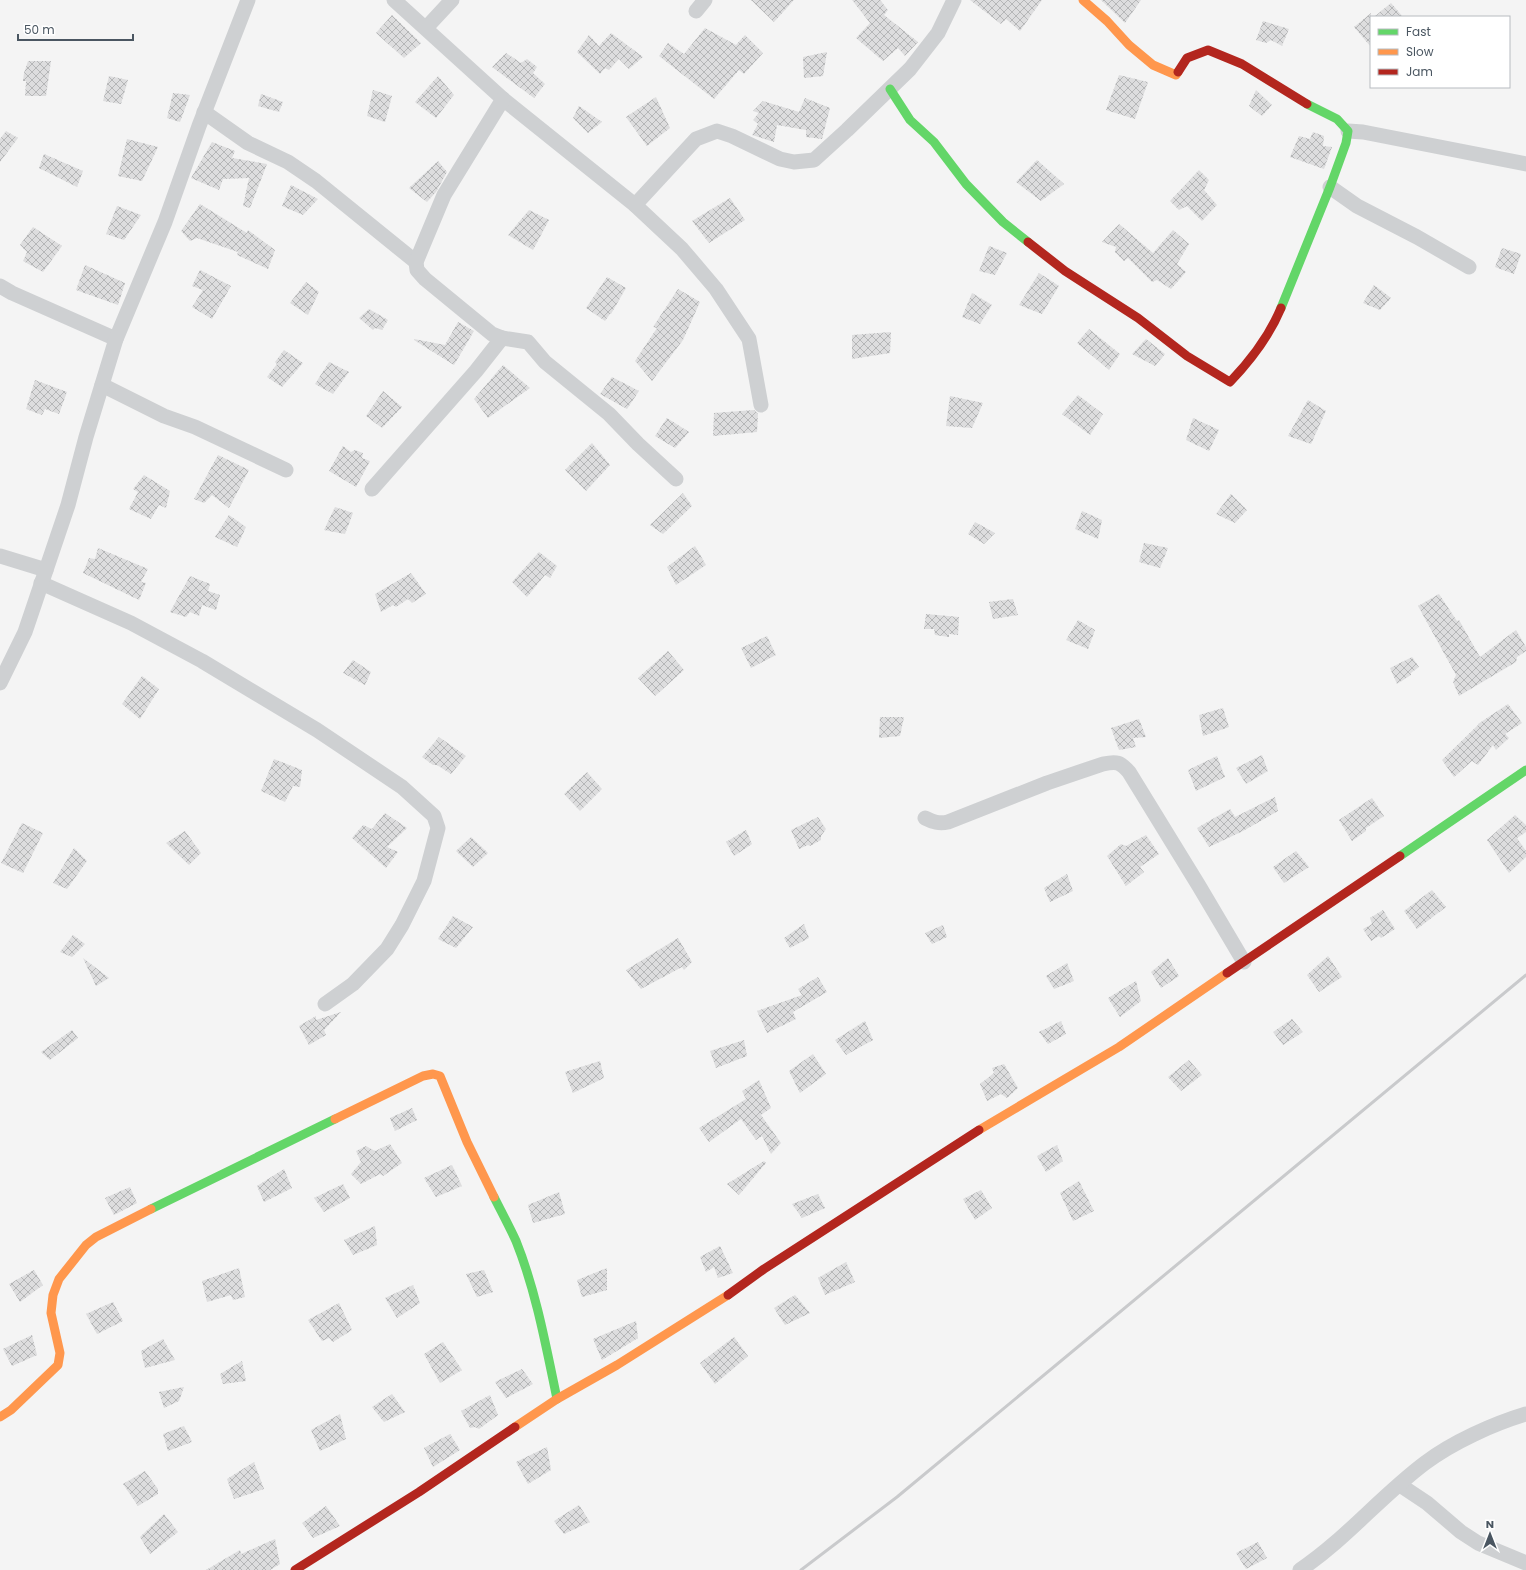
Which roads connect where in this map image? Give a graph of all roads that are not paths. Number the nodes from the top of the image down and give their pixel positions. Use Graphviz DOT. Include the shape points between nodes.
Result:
graph roads {
  1 [pos="248,0"];
  2 [pos="394,0"];
  3 [pos="452,0"];
  4 [pos="954,0"];
  5 [pos="1083,0"];
  6 [pos="426,28"];
  7 [pos="890,89"];
  8 [pos="503,99"];
  9 [pos="204,112"];
  10 [pos="1348,131"];
  11 [pos="1526,164"];
  12 [pos="1330,187"];
  13 [pos="635,205"];
  14 [pos="416,262"];
  15 [pos="1469,266"];
  16 [pos="0,286"];
  17 [pos="502,338"];
  18 [pos="116,339"];
  19 [pos="102,385"];
  20 [pos="762,405"];
  21 [pos="286,470"];
  22 [pos="676,479"];
  23 [pos="372,489"];
  24 [pos="0,556"];
  25 [pos="44,576"];
  26 [pos="0,683"];
  27 [pos="1526,770"];
  28 [pos="925,818"];
  29 [pos="1244,962"];
  30 [pos="324,1004"];
  31 [pos="557,1399"];
  32 [pos="1526,1414"];
  33 [pos="0,1417"];
  34 [pos="1400,1485"];
  35 [pos="1526,1563"];
  36 [pos="1308,1568"];
  37 [pos="295,1570"];
  1 -- 9 [label="street"];
  2 -- 6 [label="street"];
  3 -- 6 [label="street"];
  4 -- 7 [label="street" via="938,33 910,70"];
  5 -- 10 [label="street" via="1153,65 1176,75 1187,58 1208,50 1242,64 1296,98 1337,119"];
  6 -- 8 [label="street"];
  7 -- 12 [label="street" via="910,120 934,142 966,184 1002,222 1065,271 1138,318 1187,356 1230,382 1265,339 1288,292"];
  7 -- 13 [label="street" via="814,160 794,162 780,159 717,131 702,136 696,139"];
  8 -- 13 [label="street"];
  8 -- 14 [label="street" via="444,195"];
  9 -- 14 [label="street" via="248,144 288,162 316,181"];
  9 -- 18 [label="street" via="165,222"];
  10 -- 11 [label="street"];
  10 -- 12 [label="street" via="1346,144"];
  12 -- 15 [label="street" via="1357,206"];
  13 -- 20 [label="street" via="682,249 736,316 749,339"];
  14 -- 17 [label="street" via="425,279 492,334"];
  16 -- 18 [label="street"];
  17 -- 22 [label="street" via="528,342 545,362 609,414"];
  17 -- 23 [label="street"];
  18 -- 19 [label="street"];
  19 -- 21 [label="street" via="164,416 195,427"];
  19 -- 25 [label="street" via="68,505"];
  24 -- 25 [label="street"];
  25 -- 26 [label="street" via="25,632"];
  25 -- 30 [label="street" via="202,661 330,739 402,787 434,816 438,828 424,881 402,925 387,949 368,969 353,984"];
  27 -- 29 [label="street"];
  28 -- 29 [label="street" via="941,824 1104,764 1121,764 1129,772"];
  29 -- 31 [label="street" via="1119,1047 983,1127 764,1268 731,1293 617,1365"];
  31 -- 33 [label="street" via="539,1313 520,1251 501,1208 476,1163 443,1081 440,1076 433,1074 423,1076 367,1103 96,1237 86,1245 59,1279 53,1296 51,1313 60,1353 58,1365 11,1410"];
  31 -- 37 [label="street" via="420,1492"];
  32 -- 34 [label="street" via="1505,1420 1445,1450 1425,1463"];
  34 -- 35 [label="street" via="1478,1543"];
  34 -- 36 [label="street"];
}
